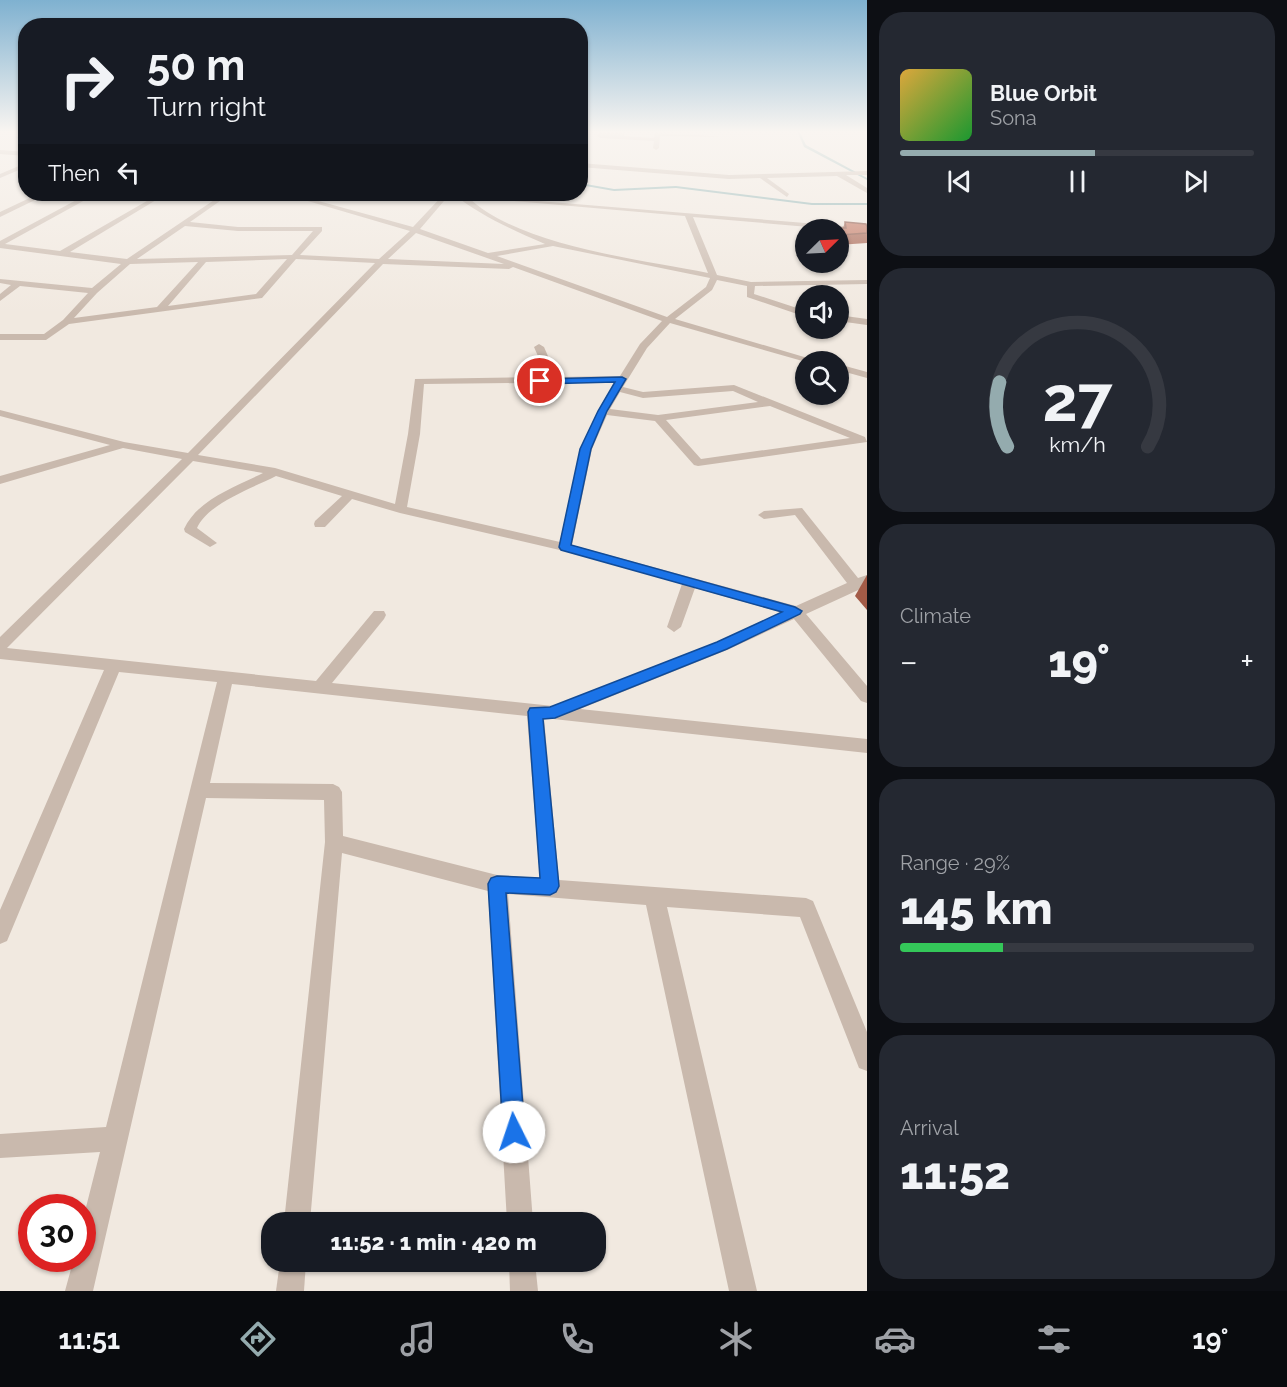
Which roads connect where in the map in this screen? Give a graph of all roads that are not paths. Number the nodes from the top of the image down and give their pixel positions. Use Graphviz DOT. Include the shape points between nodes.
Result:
graph roads {
  1 [pos="785,193"];
  2 [pos="787,195"];
  3 [pos="28,201"];
  4 [pos="79,201"];
  5 [pos="151,201"];
  6 [pos="217,201"];
  7 [pos="311,201"];
  8 [pos="441,201"];
  9 [pos="468,201"];
  10 [pos="540,201"];
  11 [pos="688,214"];
  12 [pos="0,215"];
  13 [pos="184,224"];
  14 [pos="415,230"];
  15 [pos="867,230"];
  16 [pos="552,244"];
  17 [pos="0,245"];
  18 [pos="63,253"];
  19 [pos="488,256"];
  20 [pos="293,257"];
  21 [pos="204,260"];
  22 [pos="382,260"];
  23 [pos="129,262"];
  24 [pos="518,267"];
  25 [pos="714,278"];
  26 [pos="0,281"];
  27 [pos="867,282"];
  28 [pos="18,283"];
  29 [pos="751,284"];
  30 [pos="94,291"];
  31 [pos="0,298"];
  32 [pos="160,309"];
  33 [pos="795,310"];
  34 [pos="849,318"];
  35 [pos="866,318"];
  36 [pos="669,320"];
  37 [pos="66,322"];
  38 [pos="0,337"];
  39 [pos="539,347"];
  40 [pos="795,356"];
  41 [pos="849,370"];
  42 [pos="867,375"];
  43 [pos="554,381"];
  44 [pos="619,384"];
  45 [pos="771,403"];
  46 [pos="603,411"];
  47 [pos="0,413"];
  48 [pos="658,418"];
  49 [pos="865,440"];
  50 [pos="124,445"];
  51 [pos="191,456"];
  52 [pos="275,472"];
  53 [pos="0,480"];
  54 [pos="351,494"];
  55 [pos="400,508"];
  56 [pos="764,515"];
  57 [pos="320,524"];
  58 [pos="210,543"];
  59 [pos="565,547"];
  60 [pos="690,581"];
  61 [pos="862,583"];
  62 [pos="795,611"];
  63 [pos="379,615"];
  64 [pos="674,627"];
  65 [pos="0,646"];
  66 [pos="0,653"];
  67 [pos="114,665"];
  68 [pos="226,677"];
  69 [pos="319,688"];
  70 [pos="867,698"];
  71 [pos="543,713"];
  72 [pos="867,746"];
  73 [pos="199,790"];
  74 [pos="334,842"];
  75 [pos="497,884"];
  76 [pos="550,886"];
  77 [pos="654,895"];
  78 [pos="0,933"];
  79 [pos="867,1060"];
  80 [pos="115,1138"];
  81 [pos="0,1146"];
  82 [pos="298,1212"];
  83 [pos="519,1212"];
  84 [pos="292,1272"];
  85 [pos="523,1272"];
  86 [pos="79,1291"];
  87 [pos="290,1291"];
  88 [pos="524,1291"];
  89 [pos="743,1291"];
  1 -- 2 [label="street"];
  3 -- 12 [label="street"];
  4 -- 17 [label="street"];
  5 -- 18 [label="street"];
  6 -- 13 [label="street"];
  7 -- 14 [label="street"];
  8 -- 14 [label="street"];
  9 -- 16 [label="street" via="501,224"];
  10 -- 11 [label="street"];
  11 -- 15 [label="street"];
  11 -- 25 [label="street"];
  13 -- 20 [label="street" via="319,229"];
  13 -- 23 [label="street"];
  14 -- 19 [label="street"];
  14 -- 22 [label="street"];
  16 -- 19 [label="street"];
  16 -- 25 [label="street"];
  17 -- 18 [label="street"];
  18 -- 23 [label="street"];
  19 -- 24 [label="street"];
  20 -- 21 [label="street"];
  20 -- 22 [label="street"];
  20 -- 32 [label="street" via="259,296"];
  21 -- 23 [label="street"];
  21 -- 32 [label="street"];
  22 -- 24 [label="street"];
  22 -- 51 [label="street"];
  23 -- 30 [label="street"];
  24 -- 36 [label="street"];
  25 -- 29 [label="street"];
  25 -- 36 [label="street" via="709,288"];
  26 -- 28 [label="street"];
  27 -- 29 [label="street"];
  28 -- 30 [label="street"];
  28 -- 31 [label="street"];
  29 -- 33 [label="street" via="750,295"];
  30 -- 37 [label="street"];
  32 -- 37 [label="street"];
  34 -- 35 [label="street"];
  36 -- 40 [label="street"];
  36 -- 44 [label="street" via="643,346"];
  37 -- 38 [label="street" via="46,337"];
  39 -- 43 [label="street"];
  41 -- 42 [label="street"];
  43 -- 44 [label="street"];
  43 -- 55 [label="street" via="419,381"];
  44 -- 45 [label="street" via="643,394 734,388"];
  44 -- 46 [label="street"];
  45 -- 48 [label="street"];
  45 -- 49 [label="street"];
  46 -- 48 [label="street"];
  46 -- 59 [label="street" via="586,449"];
  47 -- 50 [label="street"];
  48 -- 49 [label="street" via="698,463"];
  50 -- 51 [label="street"];
  50 -- 53 [label="street"];
  51 -- 52 [label="street"];
  51 -- 65 [label="street"];
  52 -- 54 [label="street"];
  52 -- 58 [label="street" via="211,505 191,523 190,529"];
  54 -- 55 [label="street"];
  54 -- 57 [label="street"];
  55 -- 59 [label="street"];
  56 -- 61 [label="street" via="798,511"];
  59 -- 60 [label="street"];
  60 -- 62 [label="street"];
  60 -- 64 [label="street"];
  61 -- 62 [label="street"];
  62 -- 70 [label="street"];
  62 -- 71 [label="street" via="722,646"];
  63 -- 69 [label="street"];
  66 -- 67 [label="street"];
  67 -- 68 [label="street"];
  67 -- 78 [label="street"];
  68 -- 69 [label="street"];
  68 -- 73 [label="street"];
  69 -- 71 [label="street"];
  71 -- 72 [label="street"];
  71 -- 76 [label="street"];
  73 -- 74 [label="street" via="333,792"];
  73 -- 80 [label="street"];
  74 -- 75 [label="street"];
  74 -- 82 [label="street"];
  75 -- 76 [label="street"];
  75 -- 83 [label="street"];
  76 -- 77 [label="street"];
  77 -- 79 [label="street" via="806,908"];
  77 -- 89 [label="street"];
  80 -- 81 [label="street"];
  80 -- 86 [label="street"];
  84 -- 87 [label="street"];
  85 -- 88 [label="street"];
}
